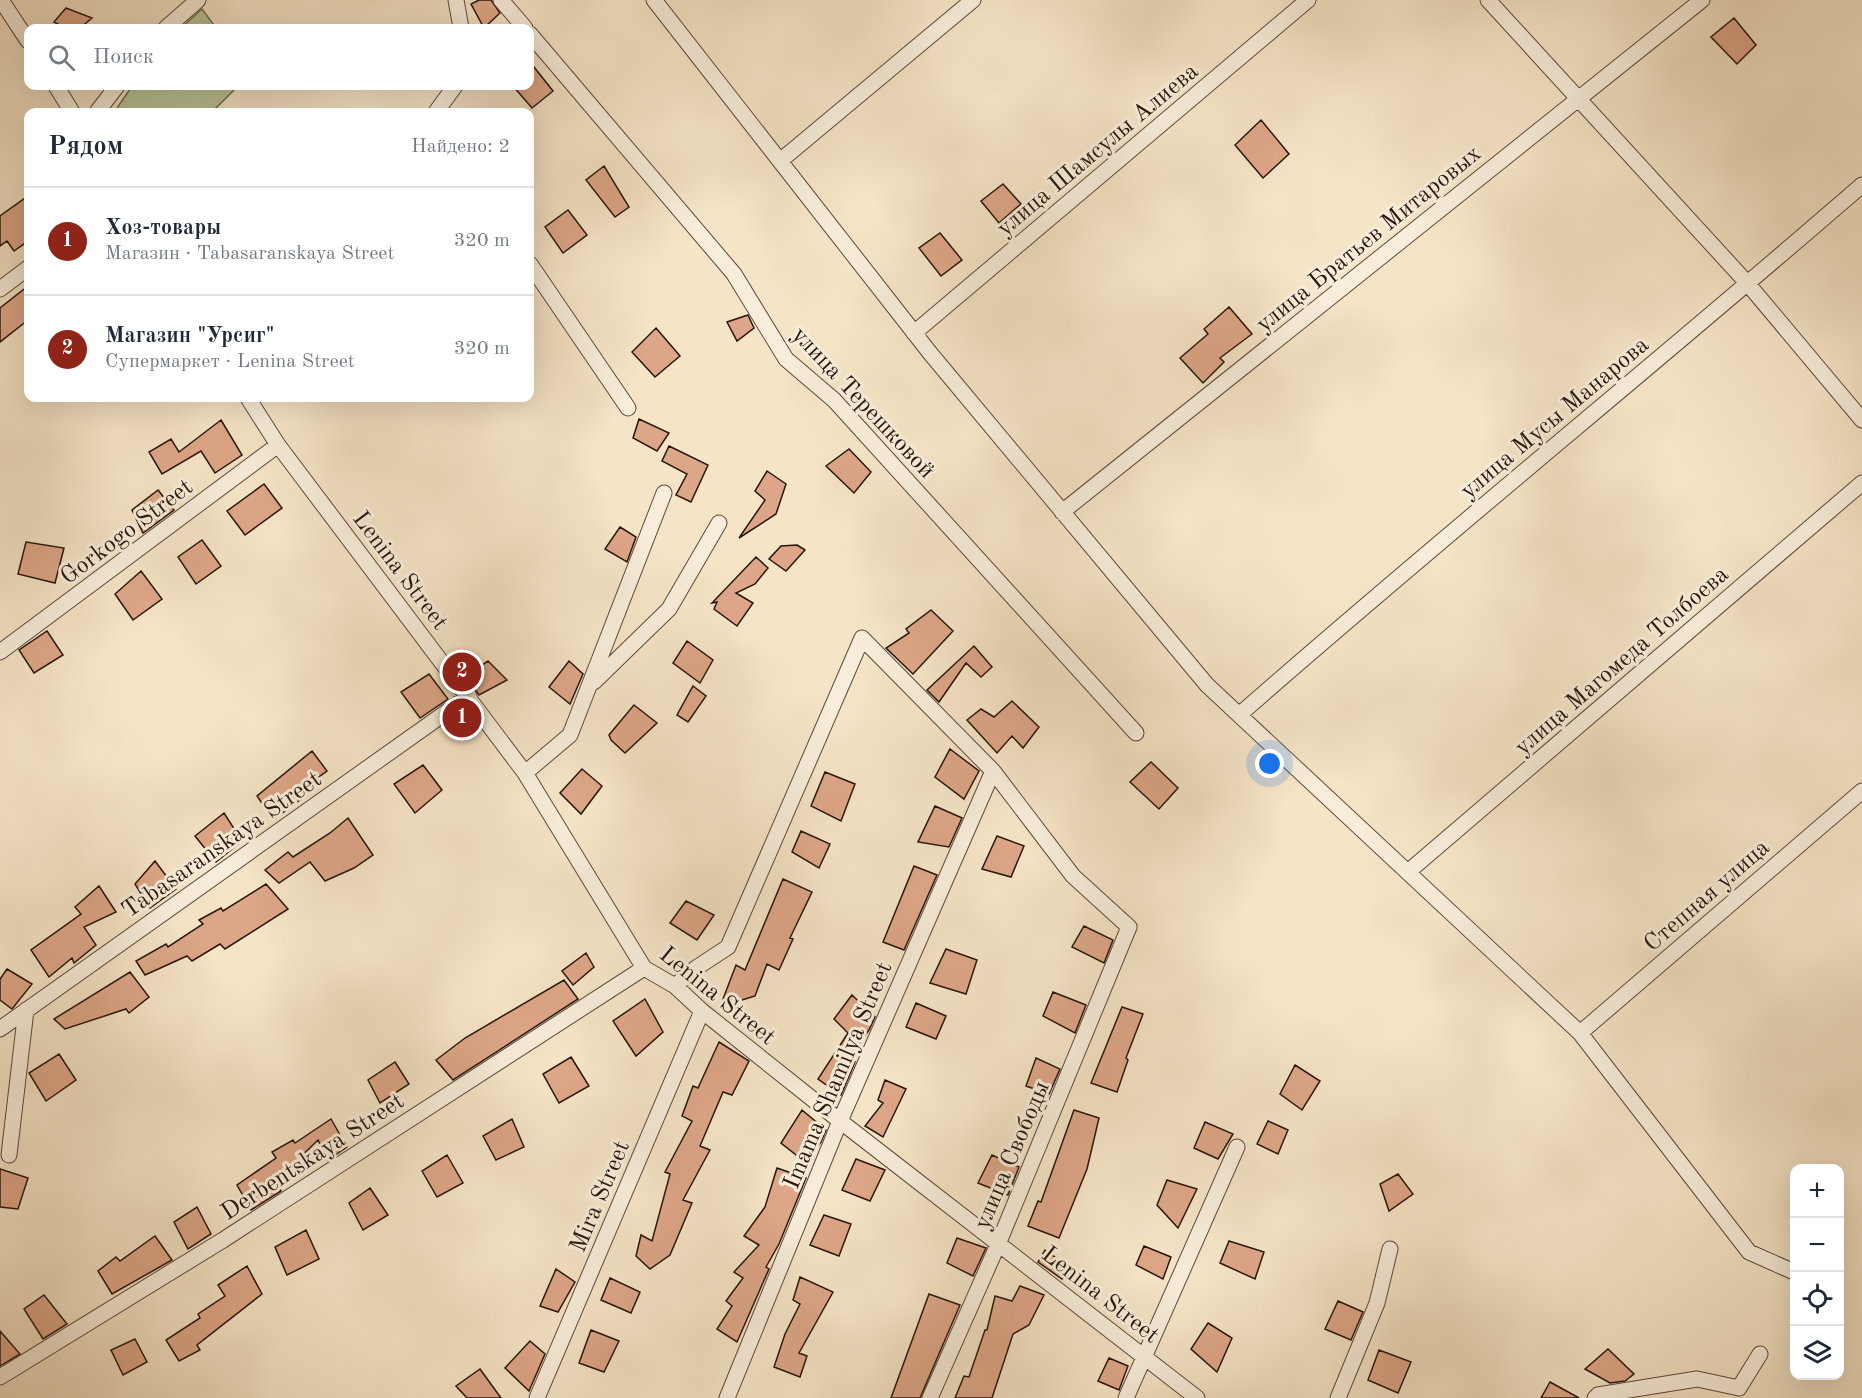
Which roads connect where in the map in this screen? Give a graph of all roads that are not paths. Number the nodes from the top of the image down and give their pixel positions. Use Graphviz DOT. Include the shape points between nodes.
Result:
graph roads {
  1 [pos="1,0"];
  2 [pos="198,0"];
  3 [pos="456,0"];
  4 [pos="501,0"];
  5 [pos="654,0"];
  6 [pos="973,0"];
  7 [pos="1308,0"];
  8 [pos="1488,0"];
  9 [pos="1702,0"];
  10 [pos="171,24"];
  11 [pos="460,24"];
  12 [pos="522,24"];
  13 [pos="24,35"];
  14 [pos="534,39"];
  15 [pos="58,90"];
  16 [pos="114,90"];
  17 [pos="452,90"];
  18 [pos="1579,99"];
  19 [pos="70,108"];
  20 [pos="100,108"];
  21 [pos="439,108"];
  22 [pos="780,161"];
  23 [pos="1862,185"];
  24 [pos="534,270"];
  25 [pos="24,271"];
  26 [pos="1748,284"];
  27 [pos="0,289"];
  28 [pos="914,333"];
  29 [pos="250,402"];
  30 [pos="628,408"];
  31 [pos="1862,420"];
  32 [pos="278,446"];
  33 [pos="1862,483"];
  34 [pos="664,493"];
  35 [pos="1062,512"];
  36 [pos="719,523"];
  37 [pos="0,652"];
  38 [pos="591,685"];
  39 [pos="469,696"];
  40 [pos="1239,715"];
  41 [pos="1136,733"];
  42 [pos="993,771"];
  43 [pos="525,772"];
  44 [pos="1862,791"];
  45 [pos="1408,871"];
  46 [pos="644,968"];
  47 [pos="675,986"];
  48 [pos="26,1010"];
  49 [pos="702,1011"];
  50 [pos="0,1029"];
  51 [pos="1580,1033"];
  52 [pos="840,1121"];
  53 [pos="1237,1147"];
  54 [pos="9,1155"];
  55 [pos="999,1242"];
  56 [pos="1390,1248"];
  57 [pos="1790,1270"];
  58 [pos="1760,1354"];
  59 [pos="1145,1357"];
  60 [pos="0,1377"];
  61 [pos="537,1398"];
  62 [pos="727,1398"];
  63 [pos="930,1398"];
  64 [pos="1126,1398"];
  65 [pos="1197,1398"];
  66 [pos="1338,1398"];
  67 [pos="1595,1398"];
  1 -- 13 [label="street"];
  2 -- 10 [label="street"];
  3 -- 11 [label="street"];
  4 -- 12 [label="street"];
  5 -- 22 [label="street"];
  6 -- 22 [label="street"];
  7 -- 28 [label="street, улица Шамсулы Алиева"];
  8 -- 18 [label="street"];
  9 -- 18 [label="street, улица Братьев Митаровых"];
  14 -- 41 [label="street, улица Терешковой" via="734,274 786,359 834,400"];
  15 -- 19 [label="street"];
  16 -- 20 [label="street"];
  17 -- 21 [label="street"];
  18 -- 26 [label="street"];
  18 -- 35 [label="street, улица Братьев Митаровых"];
  22 -- 28 [label="street"];
  23 -- 26 [label="street, улица Мусы Манарова"];
  24 -- 30 [label="street"];
  25 -- 27 [label="street"];
  26 -- 31 [label="street"];
  26 -- 40 [label="street, улица Мусы Манарова" via="1389,584"];
  28 -- 35 [label="street"];
  29 -- 32 [label="street, Lenina Street"];
  32 -- 37 [label="street, Gorkogo Street"];
  32 -- 39 [label="street, Lenina Street"];
  33 -- 45 [label="street, улица Магомеда Толбоева"];
  34 -- 38 [label="street" via="625,587"];
  35 -- 40 [label="street" via="1207,685"];
  36 -- 38 [label="street" via="669,609"];
  38 -- 43 [label="street" via="570,735"];
  39 -- 43 [label="street, Lenina Street"];
  39 -- 48 [label="street, Tabasaranskaya Street"];
  40 -- 45 [label="street"];
  42 -- 47 [label="street" via="862,638 728,947"];
  42 -- 52 [label="street, Imama Shamilya Street"];
  42 -- 55 [label="street, улица Свободы" via="1073,876 1129,927"];
  43 -- 46 [label="street, Lenina Street"];
  44 -- 51 [label="street, Степная улица"];
  45 -- 51 [label="street"];
  46 -- 47 [label="street, Lenina Street"];
  46 -- 60 [label="street, Derbentskaya Street" via="223,1240"];
  47 -- 49 [label="street, Lenina Street"];
  48 -- 50 [label="street, Tabasaranskaya Street"];
  48 -- 54 [label="street"];
  49 -- 52 [label="street, Lenina Street"];
  49 -- 61 [label="street, Mira Street"];
  51 -- 57 [label="street" via="1749,1252"];
  52 -- 55 [label="street, Lenina Street"];
  52 -- 62 [label="street, Imama Shamilya Street"];
  53 -- 59 [label="street"];
  55 -- 59 [label="street, Lenina Street"];
  55 -- 63 [label="street, улица Свободы"];
  56 -- 66 [label="street" via="1377,1303"];
  58 -- 67 [label="street" via="1739,1389 1697,1379"];
  59 -- 64 [label="street"];
  59 -- 65 [label="street, Lenina Street"];
}
